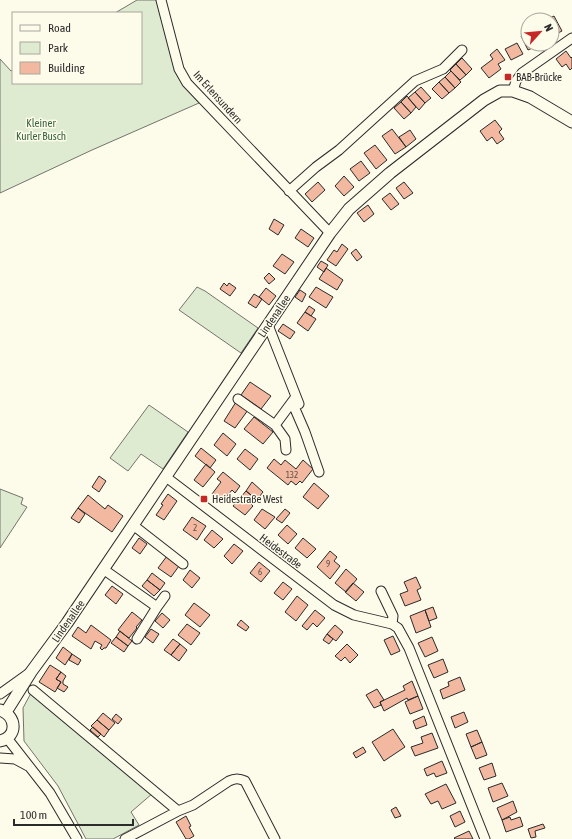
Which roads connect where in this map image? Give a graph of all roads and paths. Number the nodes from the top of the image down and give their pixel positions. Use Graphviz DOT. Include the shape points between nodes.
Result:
graph roads {
  1 [pos="161,0"];
  2 [pos="572,38"];
  3 [pos="462,50"];
  4 [pos="513,91"];
  5 [pos="572,122"];
  6 [pos="289,191"];
  7 [pos="330,233"];
  8 [pos="268,325"];
  9 [pos="238,399"];
  10 [pos="296,401"];
  11 [pos="275,426"];
  12 [pos="286,450"];
  13 [pos="319,472"];
  14 [pos="166,477"];
  15 [pos="133,525"];
  16 [pos="183,564"];
  17 [pos="103,569"];
  18 [pos="381,591"];
  19 [pos="165,596"];
  20 [pos="158,608"];
  21 [pos="392,624"];
  22 [pos="137,639"];
  23 [pos="31,672"];
  24 [pos="33,690"];
  25 [pos="0,694"];
  26 [pos="3,711"];
  27 [pos="4,739"];
  28 [pos="0,758"];
  29 [pos="30,767"];
  30 [pos="178,811"];
  31 [pos="77,839"];
  32 [pos="125,839"];
  33 [pos="275,839"];
  34 [pos="485,839"];
  1 -- 6 [label="street, Im Erlensundern" via="179,70 187,83"];
  2 -- 4 [label="street" via="522,73"];
  3 -- 6 [label="street" via="442,69 415,81"];
  4 -- 5 [label="main road" via="530,97"];
  4 -- 7 [label="main road, Lindenallee" via="500,91 484,100 379,182 349,210"];
  6 -- 7 [label="street, Im Erlensundern"];
  7 -- 8 [label="main road, Lindenallee"];
  8 -- 10 [label="street"];
  8 -- 14 [label="main road, Lindenallee"];
  9 -- 11 [label="street"];
  10 -- 11 [label="street"];
  10 -- 13 [label="street"];
  11 -- 12 [label="street" via="285,439"];
  14 -- 15 [label="main road, Lindenallee"];
  14 -- 21 [label="street, Heidestraße" via="334,606 354,615"];
  15 -- 16 [label="street"];
  15 -- 17 [label="main road, Lindenallee"];
  17 -- 20 [label="street"];
  17 -- 23 [label="main road, Lindenallee"];
  18 -- 21 [label="street" via="393,616"];
  19 -- 20 [label="street"];
  20 -- 22 [label="street"];
  21 -- 34 [label="street" via="398,628 409,648"];
  23 -- 25 [label="street, Lindenallee"];
  23 -- 26 [label="main road, Lindenallee"];
  24 -- 30 [label="street"];
  26 -- 27 [label="main road" via="13,724 13,729"];
  27 -- 29 [label="street"];
  28 -- 29 [label="street" via="15,759"];
  29 -- 31 [label="street" via="50,793"];
  30 -- 32 [label="street"];
  30 -- 33 [label="street" via="193,805 234,778 241,779 250,788"];
}
